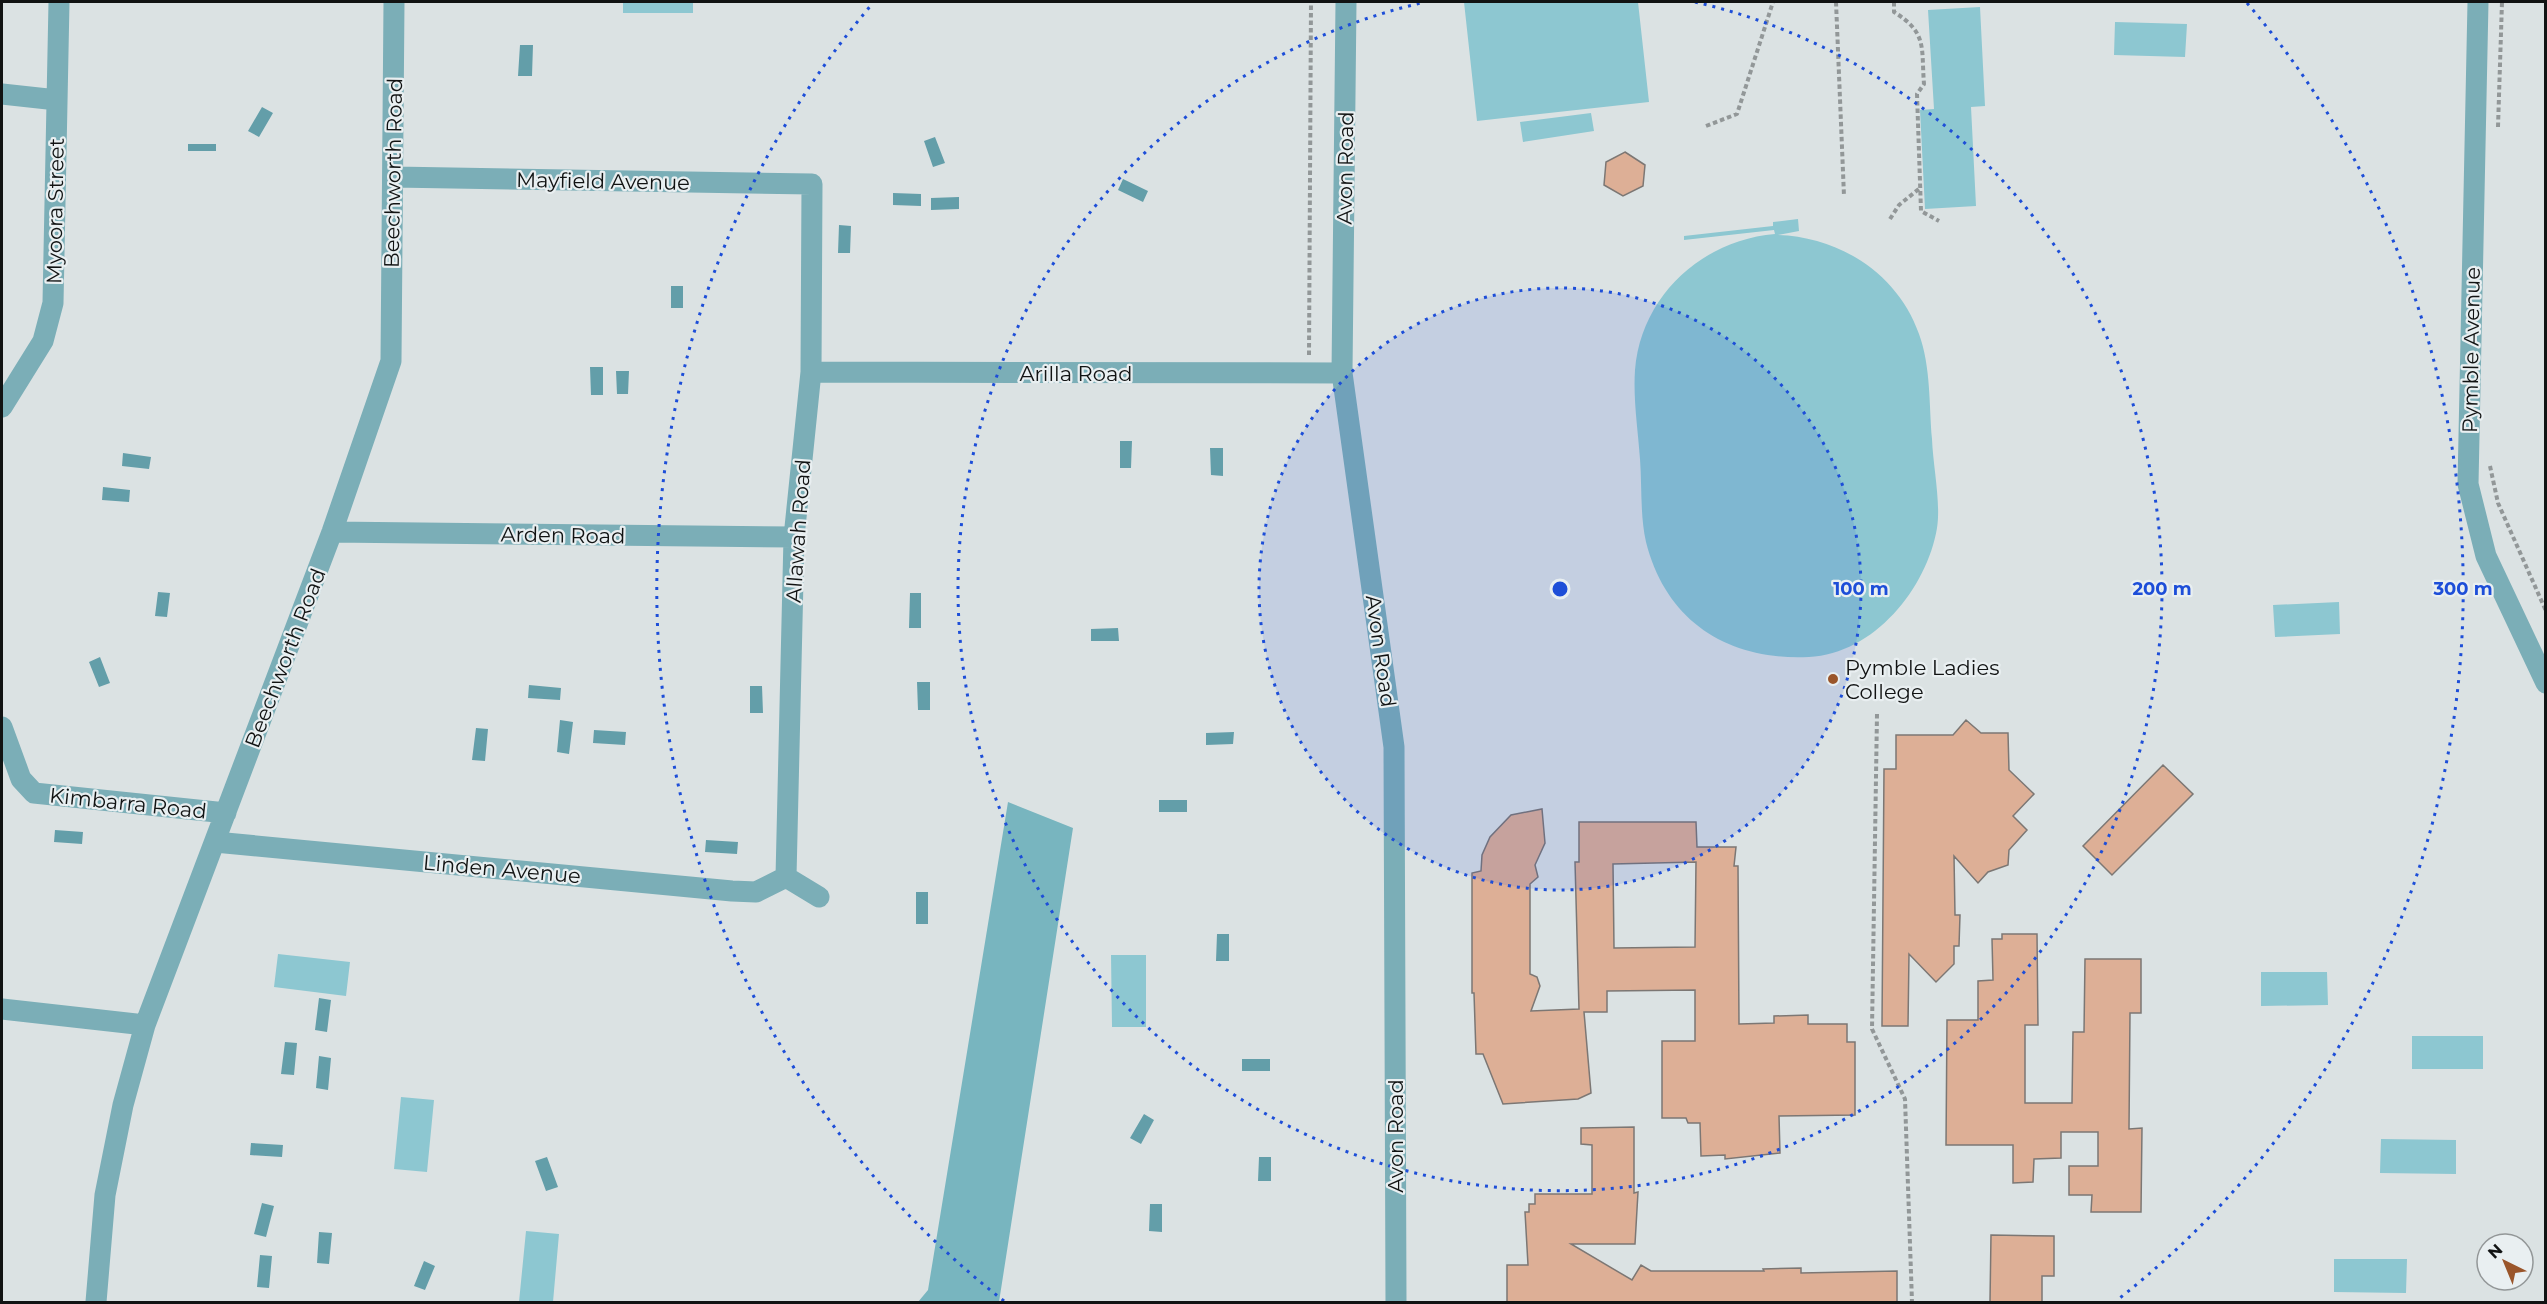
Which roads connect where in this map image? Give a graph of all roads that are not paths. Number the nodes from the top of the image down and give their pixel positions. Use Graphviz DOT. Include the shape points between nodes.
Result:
graph roads {
  1 [pos="59,2"];
  2 [pos="394,2"];
  3 [pos="1346,2"];
  4 [pos="2478,2"];
  5 [pos="2,94"];
  6 [pos="57,100"];
  7 [pos="394,177"];
  8 [pos="812,184"];
  9 [pos="811,372"];
  10 [pos="1341,373"];
  11 [pos="2,407"];
  12 [pos="332,532"];
  13 [pos="794,537"];
  14 [pos="2546,683"];
  15 [pos="2,726"];
  16 [pos="226,813"];
  17 [pos="215,842"];
  18 [pos="786,877"];
  19 [pos="819,897"];
  20 [pos="2,1009"];
  21 [pos="145,1025"];
  22 [pos="96,1302"];
  23 [pos="1396,1302"];
  1 -- 6 [label="street, Myoora Street"];
  2 -- 7 [label="street, Beechworth Road"];
  3 -- 10 [label="street, Avon Road"];
  4 -- 14 [label="street, Pymble Avenue" via="2468,484 2486,556"];
  5 -- 6 [label="street"];
  6 -- 11 [label="street, Myoora Street" via="53,303 43,341"];
  7 -- 8 [label="street, Mayfield Avenue"];
  7 -- 12 [label="street, Beechworth Road" via="391,361"];
  8 -- 9 [label="street, Allawah Road"];
  9 -- 10 [label="street, Arilla Road"];
  9 -- 13 [label="street, Allawah Road"];
  10 -- 23 [label="street, Avon Road" via="1394,747"];
  12 -- 13 [label="street, Arden Road"];
  12 -- 16 [label="street, Beechworth Road"];
  13 -- 18 [label="street, Allawah Road"];
  15 -- 16 [label="street, Kimbarra Road" via="21,779 34,793"];
  16 -- 17 [label="street, Beechworth Road"];
  17 -- 18 [label="street, Linden Avenue" via="732,891 756,892"];
  17 -- 21 [label="street, Beechworth Road"];
  18 -- 19 [label="street"];
  20 -- 21 [label="street"];
  21 -- 22 [label="street, Beechworth Road" via="105,1195"];
}
